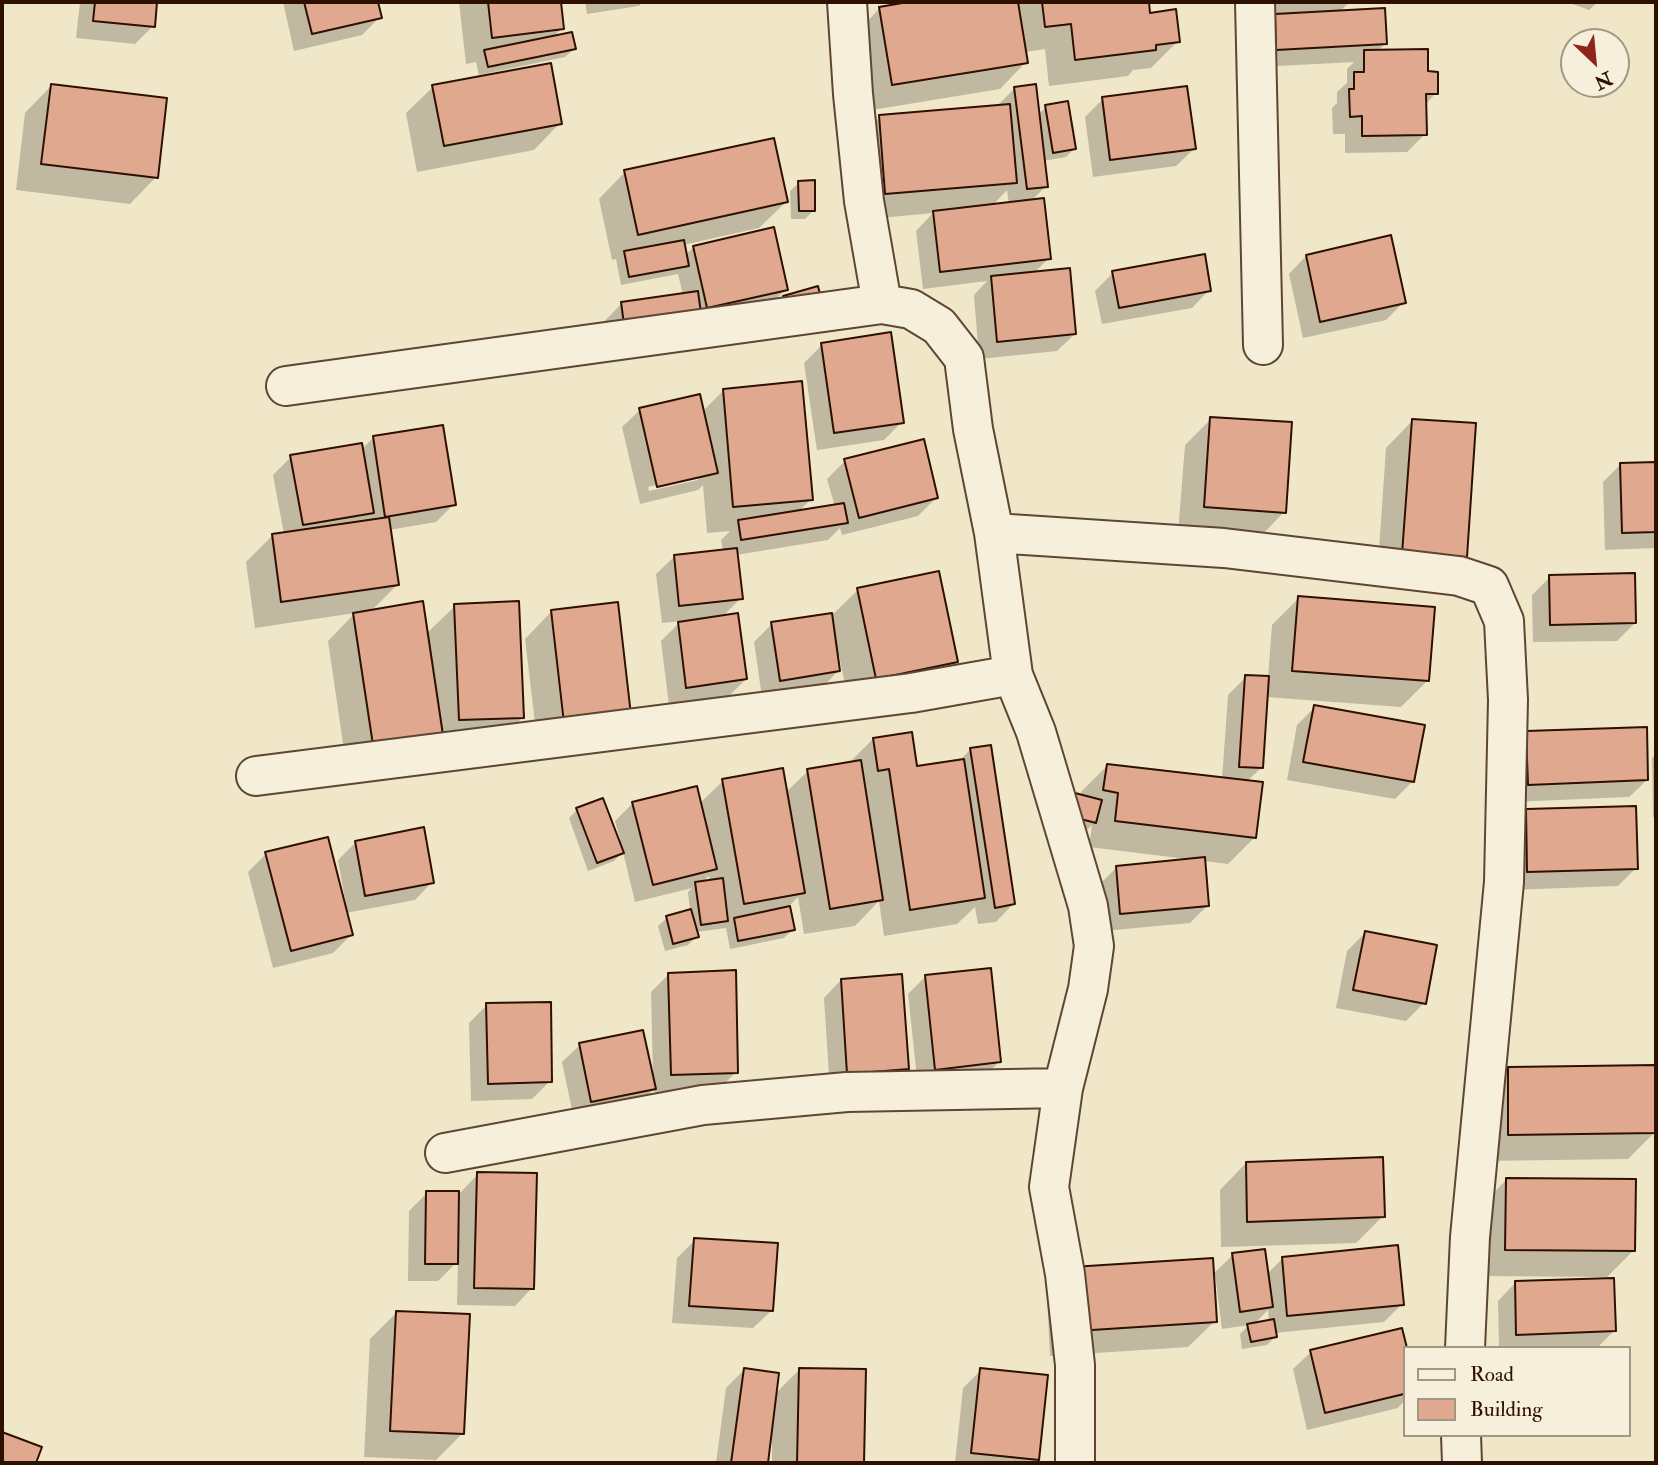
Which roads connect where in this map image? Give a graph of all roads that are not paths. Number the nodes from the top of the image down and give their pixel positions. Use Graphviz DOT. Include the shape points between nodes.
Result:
graph roads {
  1 [pos="847,2"];
  2 [pos="1255,2"];
  3 [pos="882,304"];
  4 [pos="1263,345"];
  5 [pos="286,386"];
  6 [pos="994,533"];
  7 [pos="1013,675"];
  8 [pos="256,776"];
  9 [pos="1063,1088"];
  10 [pos="445,1153"];
  11 [pos="1465,1346"];
  12 [pos="1461,1437"];
  13 [pos="1075,1463"];
  14 [pos="1462,1463"];
  1 -- 3 [label="street" via="864,201"];
  2 -- 4 [label="street"];
  3 -- 5 [label="street"];
  3 -- 6 [label="street" via="911,309 939,326 964,358"];
  6 -- 7 [label="street"];
  6 -- 11 [label="street" via="1224,548 1459,576 1489,586 1504,621 1508,700 1504,882 1470,1237"];
  7 -- 8 [label="street" via="911,693"];
  7 -- 9 [label="street" via="1036,732 1088,906 1094,946"];
  9 -- 10 [label="street" via="847,1092 702,1105"];
  9 -- 13 [label="street" via="1049,1187 1075,1365"];
  12 -- 14 [label="street"];
}
